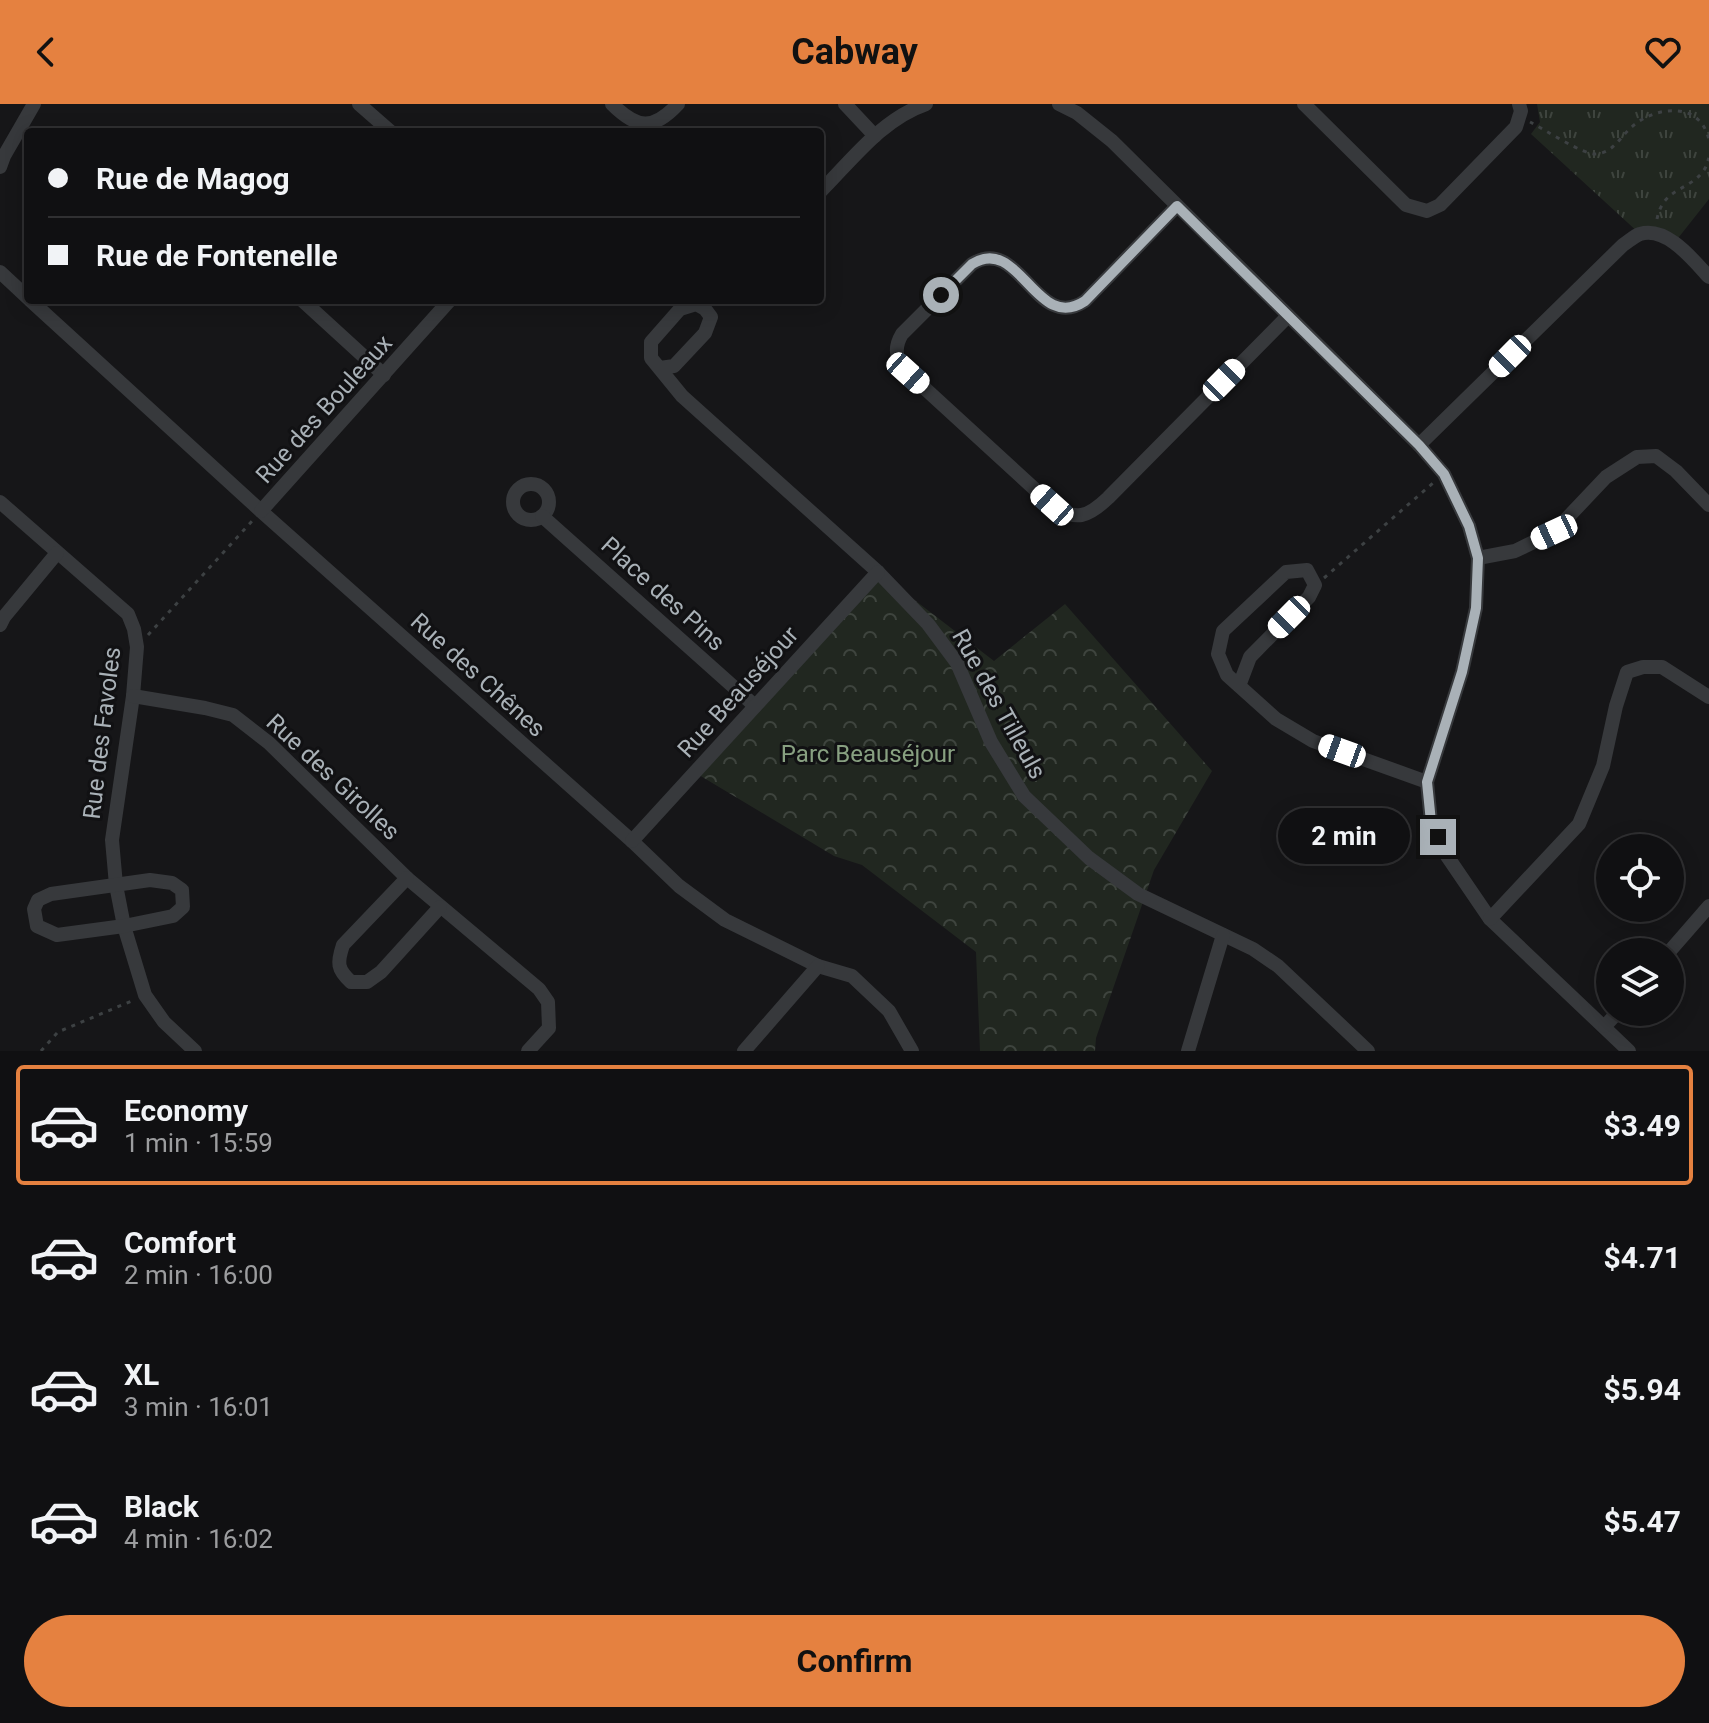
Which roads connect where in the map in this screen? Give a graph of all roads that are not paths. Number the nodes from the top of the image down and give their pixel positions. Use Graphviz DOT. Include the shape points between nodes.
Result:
graph roads {
  1 [pos="34,104"];
  2 [pos="359,104"];
  3 [pos="612,104"];
  4 [pos="678,104"];
  5 [pos="845,104"];
  6 [pos="926,104"];
  7 [pos="1059,104"];
  8 [pos="1304,104"];
  9 [pos="1519,110"];
  10 [pos="386,128"];
  11 [pos="875,136"];
  12 [pos="0,167"];
  13 [pos="824,188"];
  14 [pos="1177,206"];
  15 [pos="0,272"];
  16 [pos="1709,277"];
  17 [pos="24,294"];
  18 [pos="34,304"];
  19 [pos="306,304"];
  20 [pos="446,304"];
  21 [pos="1288,316"];
  22 [pos="660,368"];
  23 [pos="384,375"];
  24 [pos="1419,445"];
  25 [pos="0,502"];
  26 [pos="1709,505"];
  27 [pos="261,511"];
  28 [pos="542,516"];
  29 [pos="57,553"];
  30 [pos="1478,558"];
  31 [pos="878,572"];
  32 [pos="0,625"];
  33 [pos="1239,686"];
  34 [pos="133,696"];
  35 [pos="1709,697"];
  36 [pos="755,706"];
  37 [pos="1427,782"];
  38 [pos="632,841"];
  39 [pos="407,878"];
  40 [pos="116,885"];
  41 [pos="1709,906"];
  42 [pos="440,907"];
  43 [pos="1490,919"];
  44 [pos="124,926"];
  45 [pos="1223,935"];
  46 [pos="1681,938"];
  47 [pos="818,966"];
  48 [pos="1596,1018"];
  49 [pos="1605,1026"];
  50 [pos="195,1051"];
  51 [pos="528,1051"];
  52 [pos="744,1051"];
  53 [pos="912,1051"];
  54 [pos="1188,1051"];
  55 [pos="1368,1051"];
  56 [pos="1629,1051"];
  1 -- 12 [label="street"];
  2 -- 10 [label="street"];
  3 -- 4 [label="street" via="637,123 658,121"];
  5 -- 11 [label="street"];
  6 -- 11 [label="street" via="896,118"];
  7 -- 14 [label="street" via="1112,141"];
  8 -- 9 [label="street" via="1406,205 1427,211 1440,205 1506,138 1516,127"];
  11 -- 13 [label="street"];
  14 -- 21 [label="street"];
  14 -- 21 [label="street" via="1074,307 1052,304 1002,260 978,260 902,334 896,346 898,359 1052,505 1083,516 1108,498"];
  15 -- 17 [label="street, Rue des Chênes"];
  16 -- 24 [label="street" via="1675,242 1640,234"];
  18 -- 27 [label="street, Rue des Chênes"];
  19 -- 23 [label="street"];
  20 -- 23 [label="street, Rue des Bouleaux"];
  21 -- 24 [label="street"];
  22 -- 22 [label="street" via="651,358 651,342 680,309 696,304 705,309 711,317 705,333 674,366"];
  22 -- 31 [label="street, Rue des Tilleuls" via="682,396"];
  23 -- 27 [label="street, Rue des Bouleaux"];
  24 -- 30 [label="street" via="1444,474"];
  25 -- 29 [label="street, Rue des Favoles"];
  26 -- 30 [label="street" via="1656,456 1637,457 1606,477 1554,532 1515,551"];
  27 -- 38 [label="street, Rue des Chênes"];
  28 -- 36 [label="street, Place des Pins"];
  29 -- 32 [label="street"];
  29 -- 34 [label="street, Rue des Favoles" via="128,614 137,647"];
  30 -- 37 [label="street" via="1476,608 1462,672"];
  31 -- 36 [label="street, Rue Beauséjour"];
  31 -- 45 [label="street, Rue des Tilleuls" via="957,663 991,742 1024,796 1089,858 1138,894"];
  33 -- 33 [label="street" via="1250,657 1309,597 1315,585 1307,570 1286,572 1223,631 1218,654"];
  33 -- 37 [label="street" via="1276,719 1313,741"];
  34 -- 39 [label="street, Rue des Girolles" via="233,715 269,743"];
  34 -- 40 [label="street, Rue des Favoles" via="112,840"];
  35 -- 43 [label="street" via="1662,667 1627,672 1603,766 1579,824"];
  36 -- 38 [label="street, Rue Beauséjour"];
  37 -- 43 [label="street" via="1431,822 1445,853"];
  38 -- 47 [label="street, Rue des Chênes" via="725,920"];
  39 -- 42 [label="street, Rue des Girolles"];
  39 -- 42 [label="street" via="343,945 340,972 351,982 367,982 381,972"];
  40 -- 44 [label="street, Rue des Favoles"];
  40 -- 44 [label="street" via="150,880 182,890 183,907 173,916"];
  40 -- 44 [label="street" via="38,900 37,926 57,935"];
  41 -- 46 [label="street"];
  42 -- 51 [label="street, Rue des Girolles" via="548,1002 549,1028"];
  43 -- 48 [label="street"];
  44 -- 50 [label="street, Rue des Favoles" via="145,995"];
  45 -- 54 [label="street"];
  45 -- 55 [label="street, Rue des Tilleuls" via="1278,966"];
  47 -- 52 [label="street"];
  47 -- 53 [label="street, Rue des Chênes" via="852,976 889,1011"];
  49 -- 56 [label="street"];
}
